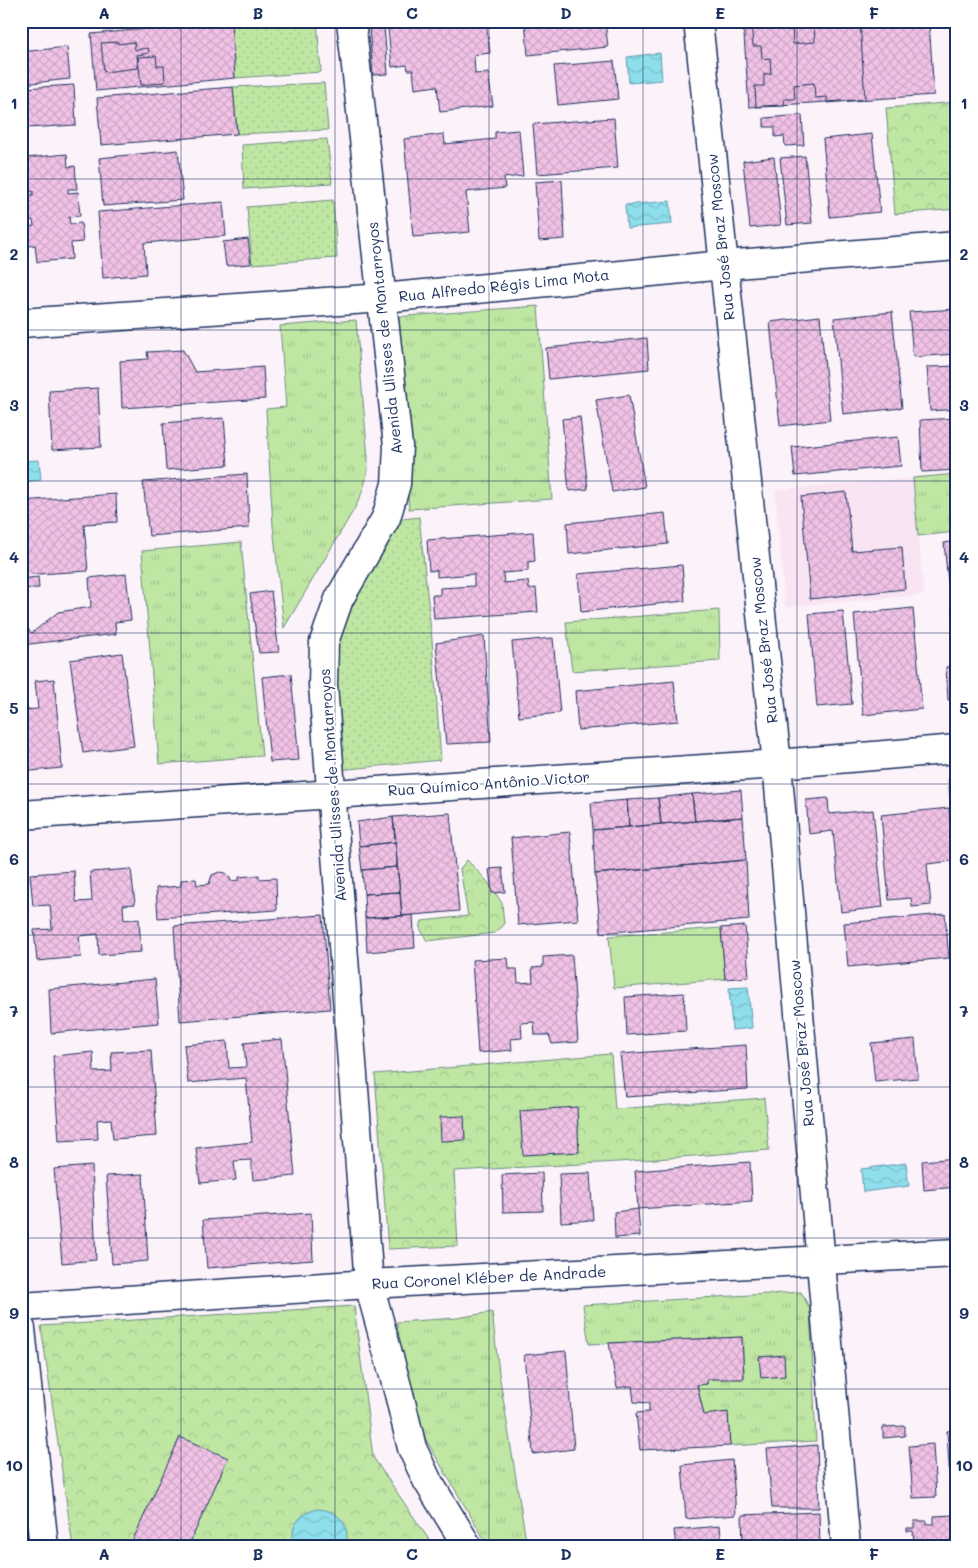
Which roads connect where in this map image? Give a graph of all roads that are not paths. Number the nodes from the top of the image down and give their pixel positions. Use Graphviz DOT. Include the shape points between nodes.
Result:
graph roads {
  1 [pos="351,21"];
  2 [pos="698,21"];
  3 [pos="957,246"];
  4 [pos="724,265"];
  5 [pos="383,298"];
  6 [pos="21,324"];
  7 [pos="957,749"];
  8 [pos="777,764"];
  9 [pos="333,794"];
  10 [pos="21,816"];
  11 [pos="957,1253"];
  12 [pos="821,1260"];
  13 [pos="369,1284"];
  14 [pos="21,1307"];
  15 [pos="21,1328"];
  16 [pos="44,1547"];
  17 [pos="468,1547"];
  18 [pos="846,1547"];
  1 -- 5 [label="street, Avenida Ulisses de Montarroyos"];
  2 -- 4 [label="street, Rua José Braz Moscow"];
  3 -- 4 [label="street, Rua Alfredo Régis Lima Mota"];
  4 -- 5 [label="street, Rua Alfredo Régis Lima Mota"];
  4 -- 8 [label="street, Rua José Braz Moscow"];
  5 -- 6 [label="street, Rua Alfredo Régis Lima Mota"];
  5 -- 9 [label="street, Avenida Ulisses de Montarroyos" via="398,446 396,484 386,518 339,599 324,642 323,685"];
  7 -- 8 [label="street, Rua Químico Antônio Victor"];
  8 -- 9 [label="street, Rua Químico Antônio Victor"];
  8 -- 12 [label="street, Rua José Braz Moscow"];
  9 -- 10 [label="street, Rua Químico Antônio Victor"];
  9 -- 13 [label="street, Avenida Ulisses de Montarroyos"];
  11 -- 12 [label="street, Rua Coronel Kléber de Andrade"];
  12 -- 13 [label="street, Rua Coronel Kléber de Andrade"];
  12 -- 18 [label="street, Rua José Braz Moscow"];
  13 -- 14 [label="street, Rua Coronel Kléber de Andrade"];
  13 -- 17 [label="street, Avenida Ulisses de Montarroyos" via="412,1448 427,1480"];
  15 -- 16 [label="street"];
}
